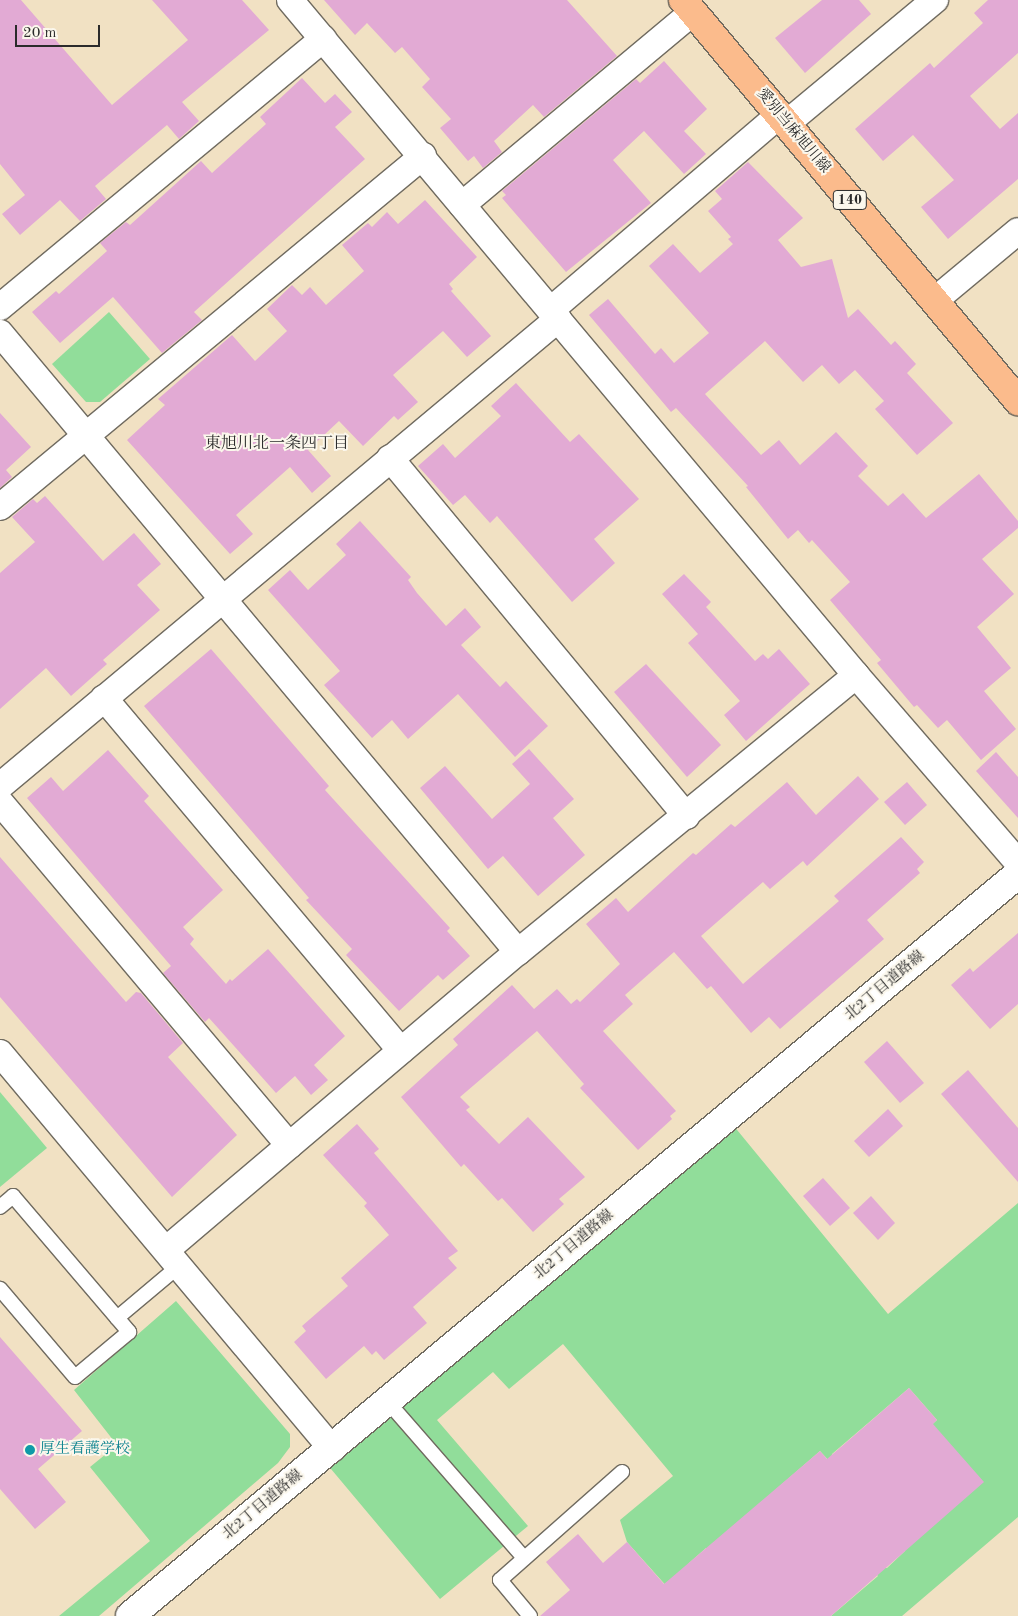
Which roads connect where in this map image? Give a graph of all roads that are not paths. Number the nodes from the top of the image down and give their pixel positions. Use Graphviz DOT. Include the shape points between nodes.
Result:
graph roads {
  1 [pos="290,0"];
  2 [pos="935,0"];
  3 [pos="688,6"];
  4 [pos="323,39"];
  5 [pos="783,120"];
  6 [pos="423,156"];
  7 [pos="462,205"];
  8 [pos="1018,231"];
  9 [pos="934,301"];
  10 [pos="0,307"];
  11 [pos="554,314"];
  12 [pos="0,333"];
  13 [pos="1018,401"];
  14 [pos="85,435"];
  15 [pos="390,458"];
  16 [pos="0,507"];
  17 [pos="222,600"];
  18 [pos="856,675"];
  19 [pos="104,698"];
  20 [pos="0,786"];
  21 [pos="0,802"];
  22 [pos="686,816"];
  23 [pos="1018,863"];
  24 [pos="1018,874"];
  25 [pos="518,952"];
  26 [pos="400,1051"];
  27 [pos="0,1053"];
  28 [pos="289,1145"];
  29 [pos="0,1207"];
  30 [pos="172,1258"];
  31 [pos="0,1289"];
  32 [pos="117,1318"];
  33 [pos="388,1402"];
  34 [pos="332,1449"];
  35 [pos="622,1472"];
  36 [pos="524,1558"];
  37 [pos="130,1616"];
  38 [pos="530,1616"];
  1 -- 4 [label="street"];
  2 -- 5 [label="street"];
  3 -- 5 [label="main road, 愛別当麻旭川線 / 140"];
  3 -- 7 [label="street"];
  4 -- 6 [label="street"];
  4 -- 10 [label="street"];
  5 -- 9 [label="main road, 愛別当麻旭川線 / 140"];
  5 -- 11 [label="street"];
  6 -- 7 [label="street"];
  6 -- 14 [label="street"];
  7 -- 11 [label="street"];
  8 -- 9 [label="street"];
  9 -- 13 [label="main road, 愛別当麻旭川線 / 140"];
  11 -- 15 [label="street"];
  11 -- 18 [label="street"];
  12 -- 14 [label="street"];
  14 -- 16 [label="street"];
  14 -- 17 [label="street"];
  15 -- 17 [label="street"];
  15 -- 22 [label="street"];
  17 -- 19 [label="street"];
  17 -- 25 [label="street"];
  18 -- 22 [label="street"];
  18 -- 23 [label="street"];
  19 -- 20 [label="street"];
  19 -- 26 [label="street"];
  21 -- 28 [label="street"];
  22 -- 25 [label="street"];
  24 -- 33 [label="street, 北2丁目道路線"];
  25 -- 26 [label="street"];
  26 -- 28 [label="street"];
  27 -- 30 [label="street"];
  28 -- 30 [label="street"];
  29 -- 32 [label="lane" via="13,1196"];
  30 -- 32 [label="lane"];
  30 -- 34 [label="street"];
  31 -- 32 [label="lane" via="75,1377 129,1332"];
  33 -- 34 [label="street, 北2丁目道路線"];
  33 -- 36 [label="lane"];
  34 -- 37 [label="street, 北2丁目道路線"];
  35 -- 36 [label="lane"];
  36 -- 38 [label="lane" via="500,1580"];
}
